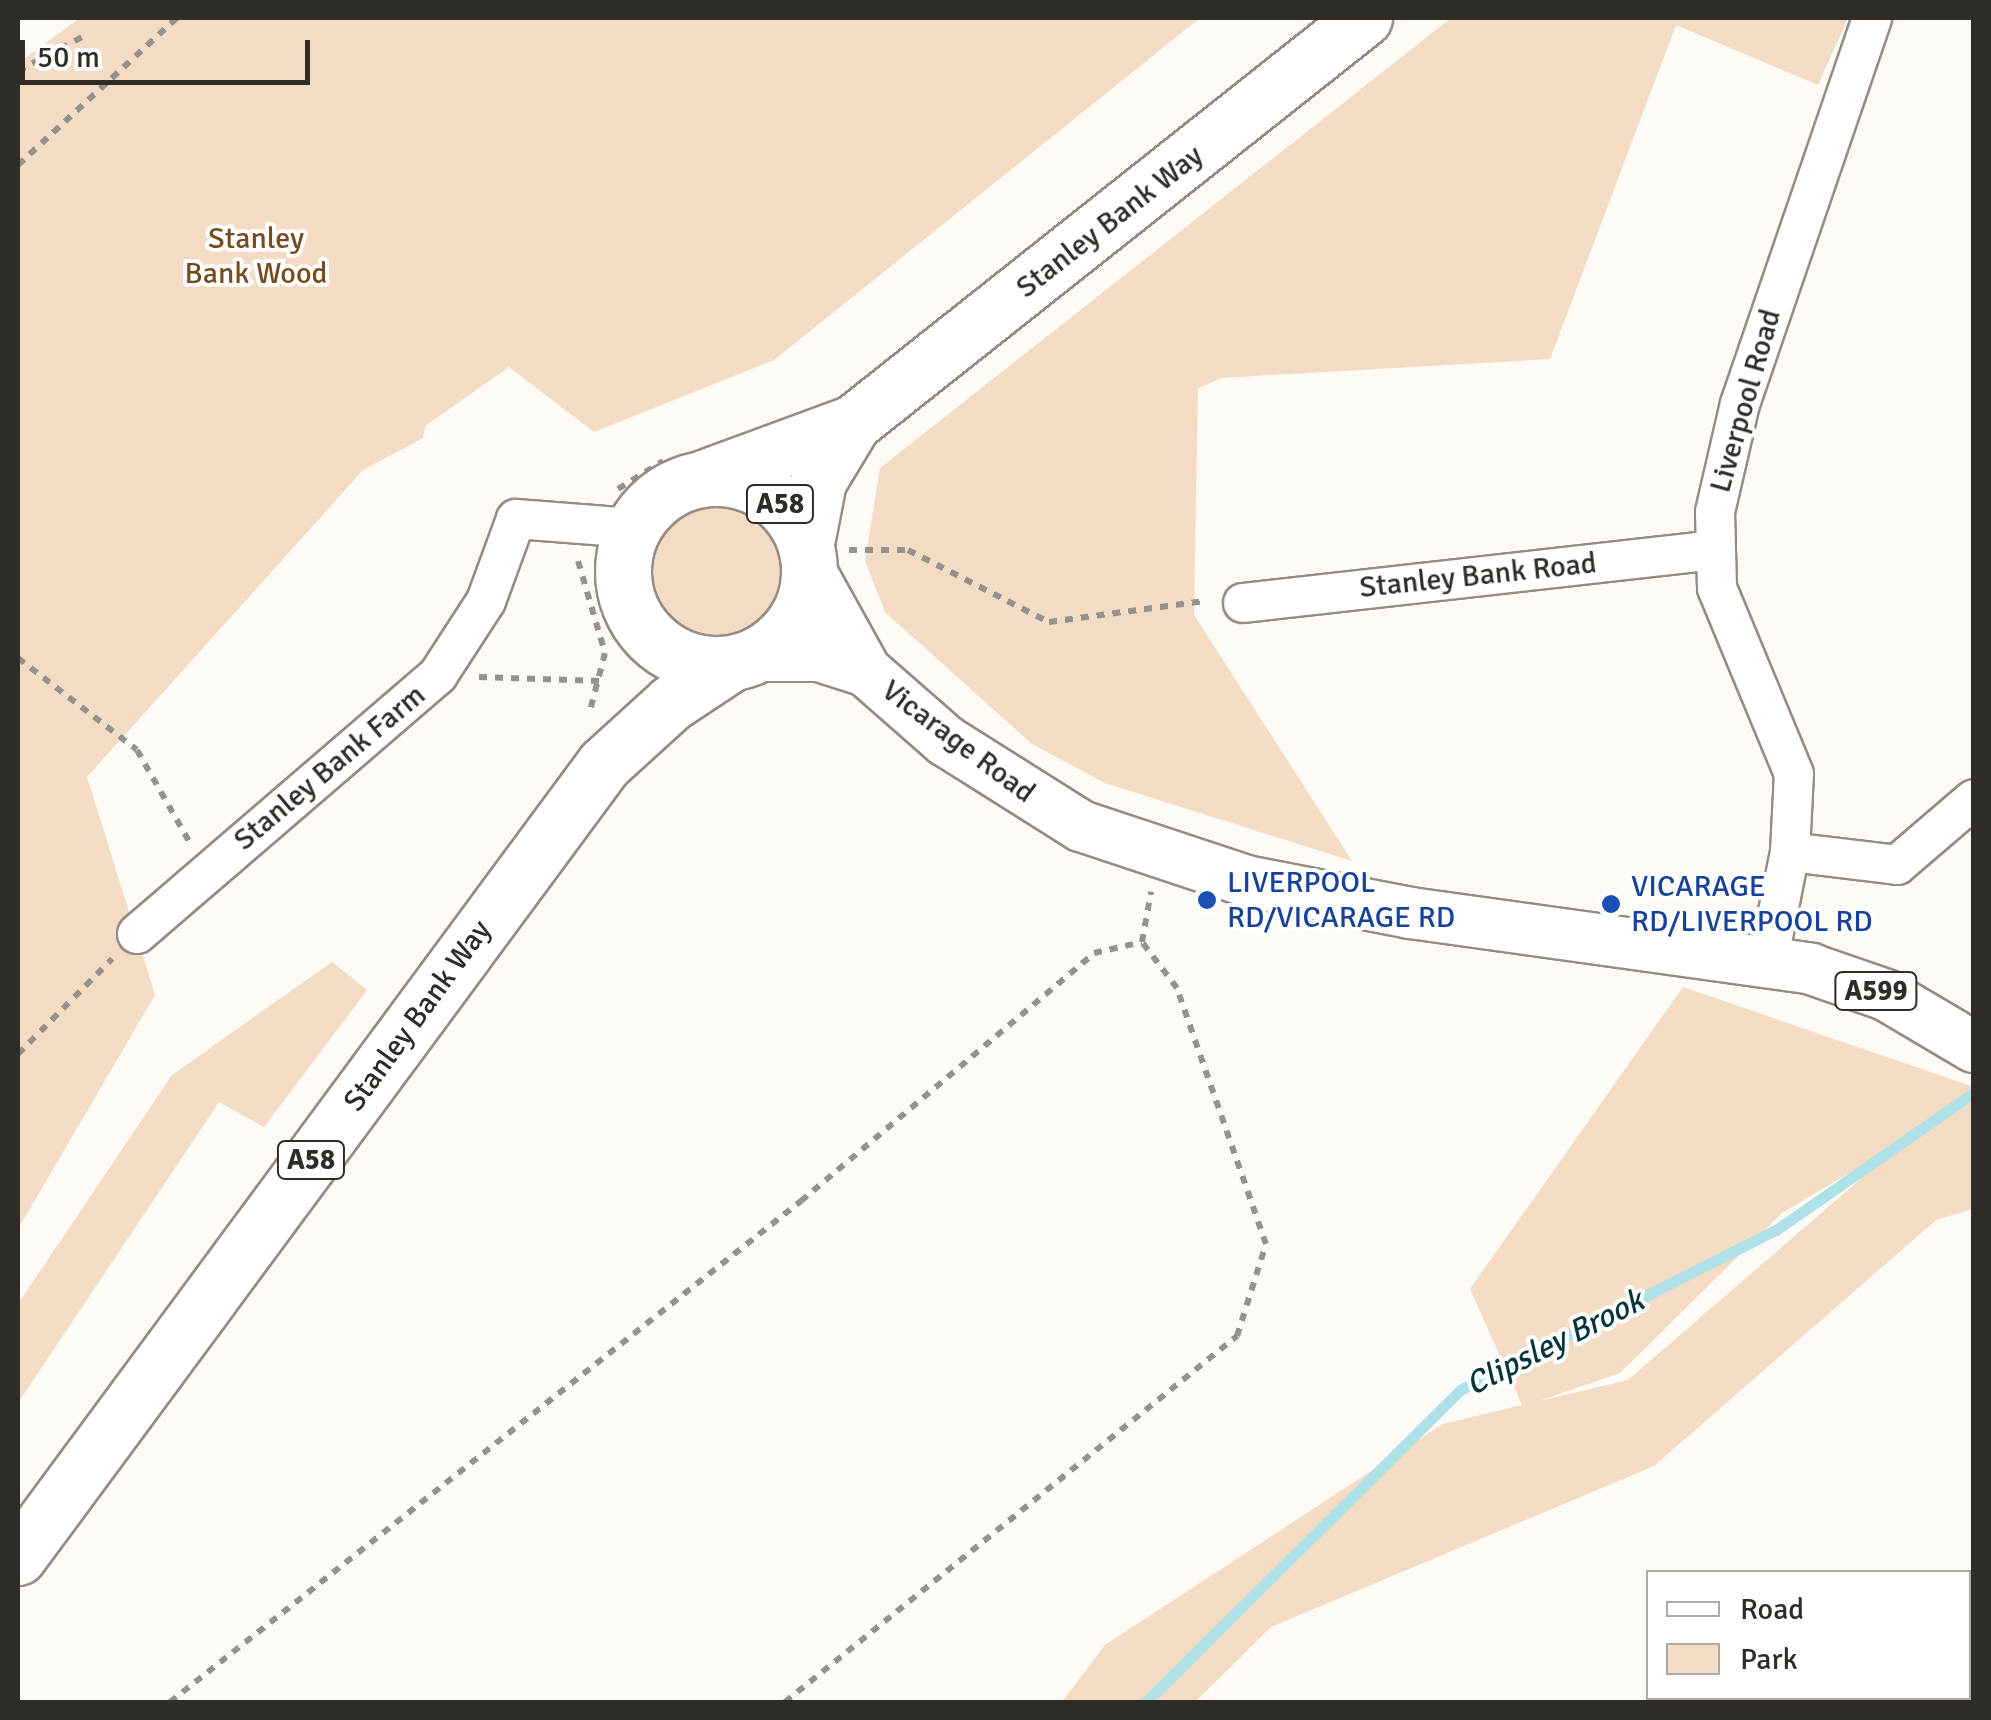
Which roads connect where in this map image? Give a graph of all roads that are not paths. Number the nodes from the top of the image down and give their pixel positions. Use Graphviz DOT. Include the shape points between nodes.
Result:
graph roads {
  1 [pos="1364,18"];
  2 [pos="1872,18"];
  3 [pos="853,423"];
  4 [pos="698,480"];
  5 [pos="633,528"];
  6 [pos="1713,550"];
  7 [pos="818,555"];
  8 [pos="624,586"];
  9 [pos="1243,602"];
  10 [pos="743,660"];
  11 [pos="866,671"];
  12 [pos="604,764"];
  13 [pos="1974,798"];
  14 [pos="1790,852"];
  15 [pos="137,934"];
  16 [pos="1768,962"];
  17 [pos="1974,1047"];
  18 [pos="18,1557"];
  1 -- 3 [label="highway, Stanley Bank Way / A58"];
  2 -- 6 [label="street, Liverpool Road" via="1740,404"];
  3 -- 4 [label="highway, Stanley Bank Way / A58"];
  3 -- 7 [label="highway, Stanley Bank Way / A58" via="818,482"];
  4 -- 5 [label="highway, A58" via="672,489"];
  4 -- 7 [label="highway, A58" via="753,485 786,510"];
  5 -- 8 [label="highway, A58"];
  5 -- 15 [label="street, Stanley Bank Farm" via="516,520 486,601 438,676"];
  6 -- 9 [label="street, Stanley Bank Road"];
  6 -- 14 [label="street, Liverpool Road" via="1729,626 1794,774"];
  7 -- 10 [label="highway, A58" via="796,620"];
  7 -- 11 [label="main road, Vicarage Road / A599"];
  8 -- 10 [label="highway" via="652,639 677,656"];
  8 -- 12 [label="highway, Stanley Bank Way / A58" via="634,687"];
  10 -- 11 [label="main road, Vicarage Road / A599" via="819,656"];
  10 -- 12 [label="highway, Stanley Bank Way / A58" via="670,703"];
  11 -- 16 [label="main road, Vicarage Road / A599" via="1035,803 1156,856 1429,916"];
  12 -- 18 [label="highway, Stanley Bank Way / A58"];
  13 -- 14 [label="street" via="1897,865"];
  14 -- 16 [label="street, Liverpool Road"];
  16 -- 17 [label="main road, Vicarage Road / A599" via="1886,995"];
}
